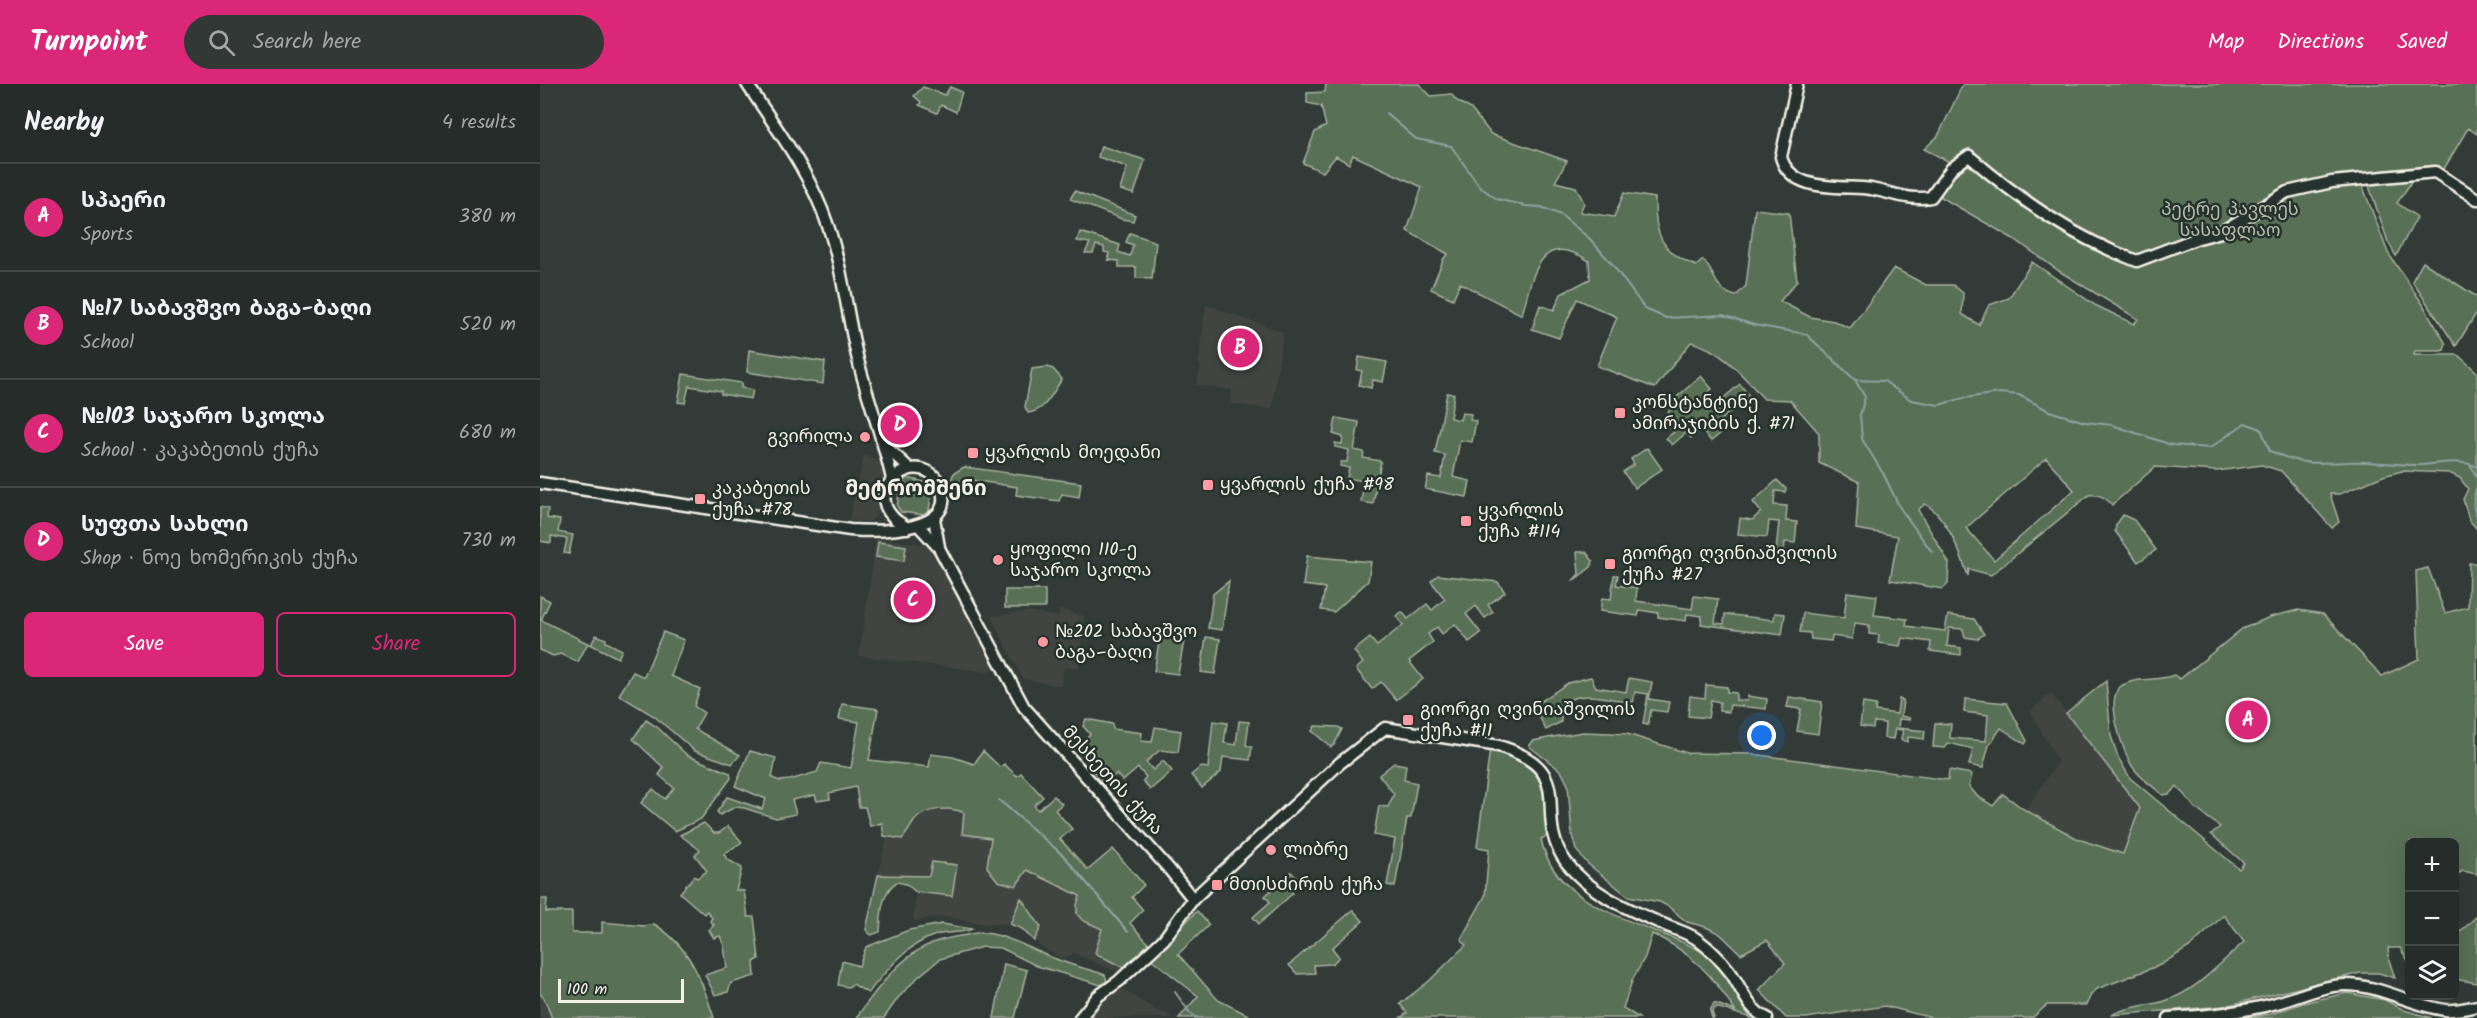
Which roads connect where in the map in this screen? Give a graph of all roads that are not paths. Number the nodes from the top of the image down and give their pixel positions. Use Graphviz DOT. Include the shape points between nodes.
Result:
graph roads {
  1 [pos="747,84"];
  2 [pos="1797,84"];
  3 [pos="2477,199"];
  4 [pos="886,447"];
  5 [pos="910,469"];
  6 [pos="892,478"];
  7 [pos="540,483"];
  8 [pos="889,512"];
  9 [pos="934,518"];
  10 [pos="918,525"];
  11 [pos="907,528"];
  12 [pos="871,529"];
  13 [pos="939,548"];
  14 [pos="1193,899"];
  15 [pos="2477,1006"];
  16 [pos="1080,1018"];
  17 [pos="1767,1018"];
  18 [pos="2169,1018"];
  1 -- 4 [label="street" via="791,149 828,225 858,362"];
  2 -- 3 [label="street" via="1781,157 1789,172 1829,188 1931,197 1952,168 1969,156 2053,220 2102,248 2137,261 2221,232 2287,192 2332,182 2435,172"];
  4 -- 5 [label="street"];
  4 -- 6 [label="street"];
  5 -- 6 [label="street"];
  5 -- 9 [label="street" via="930,473 940,485 942,502"];
  6 -- 8 [label="street" via="885,493"];
  7 -- 12 [label="street" via="850,530"];
  8 -- 11 [label="street"];
  8 -- 12 [label="street"];
  9 -- 10 [label="street"];
  9 -- 13 [label="street"];
  10 -- 11 [label="street"];
  10 -- 13 [label="street"];
  11 -- 12 [label="street"];
  13 -- 14 [label="street, მესხეთის ქუჩა" via="1032,717"];
  14 -- 16 [label="street" via="1164,939 1098,996"];
  14 -- 17 [label="street" via="1340,763 1385,728 1499,746 1528,758 1548,778 1557,845 1579,877 1620,905 1697,939 1730,972 1750,1004"];
  15 -- 18 [label="street" via="2446,1010 2369,987 2342,985 2224,1015"];
}
